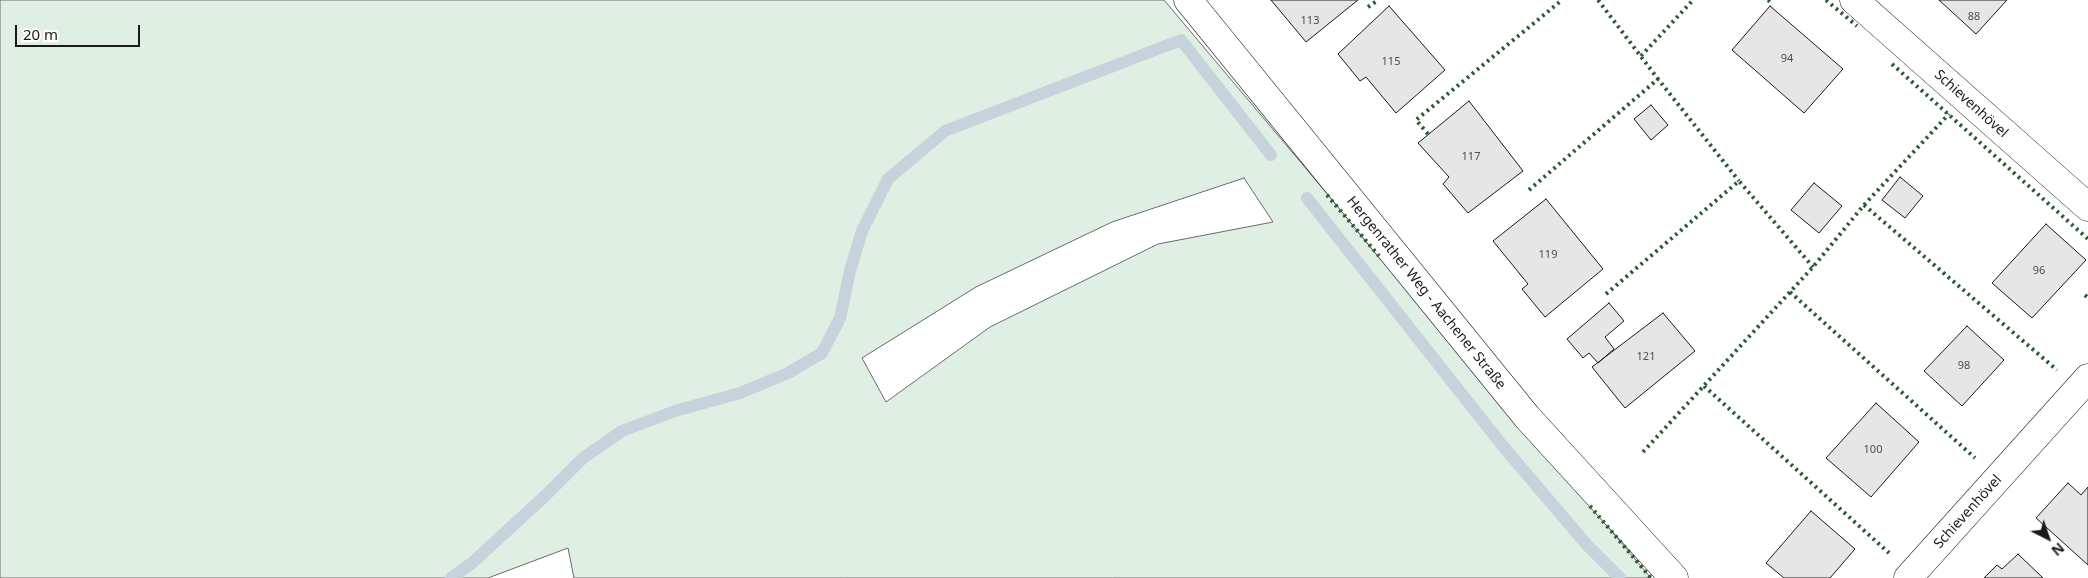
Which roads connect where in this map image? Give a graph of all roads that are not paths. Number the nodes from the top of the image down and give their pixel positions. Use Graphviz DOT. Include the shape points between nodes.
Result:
graph roads {
  1 [pos="1188,0"];
  2 [pos="1854,0"];
  3 [pos="2088,207"];
  4 [pos="2088,378"];
  5 [pos="1674,578"];
  6 [pos="1908,578"];
  1 -- 5 [label="street, Hergenrather Weg - Aachener Straße" via="1527,417"];
  2 -- 3 [label="street, Schievenhövel"];
  4 -- 6 [label="street, Schievenhövel"];
}
